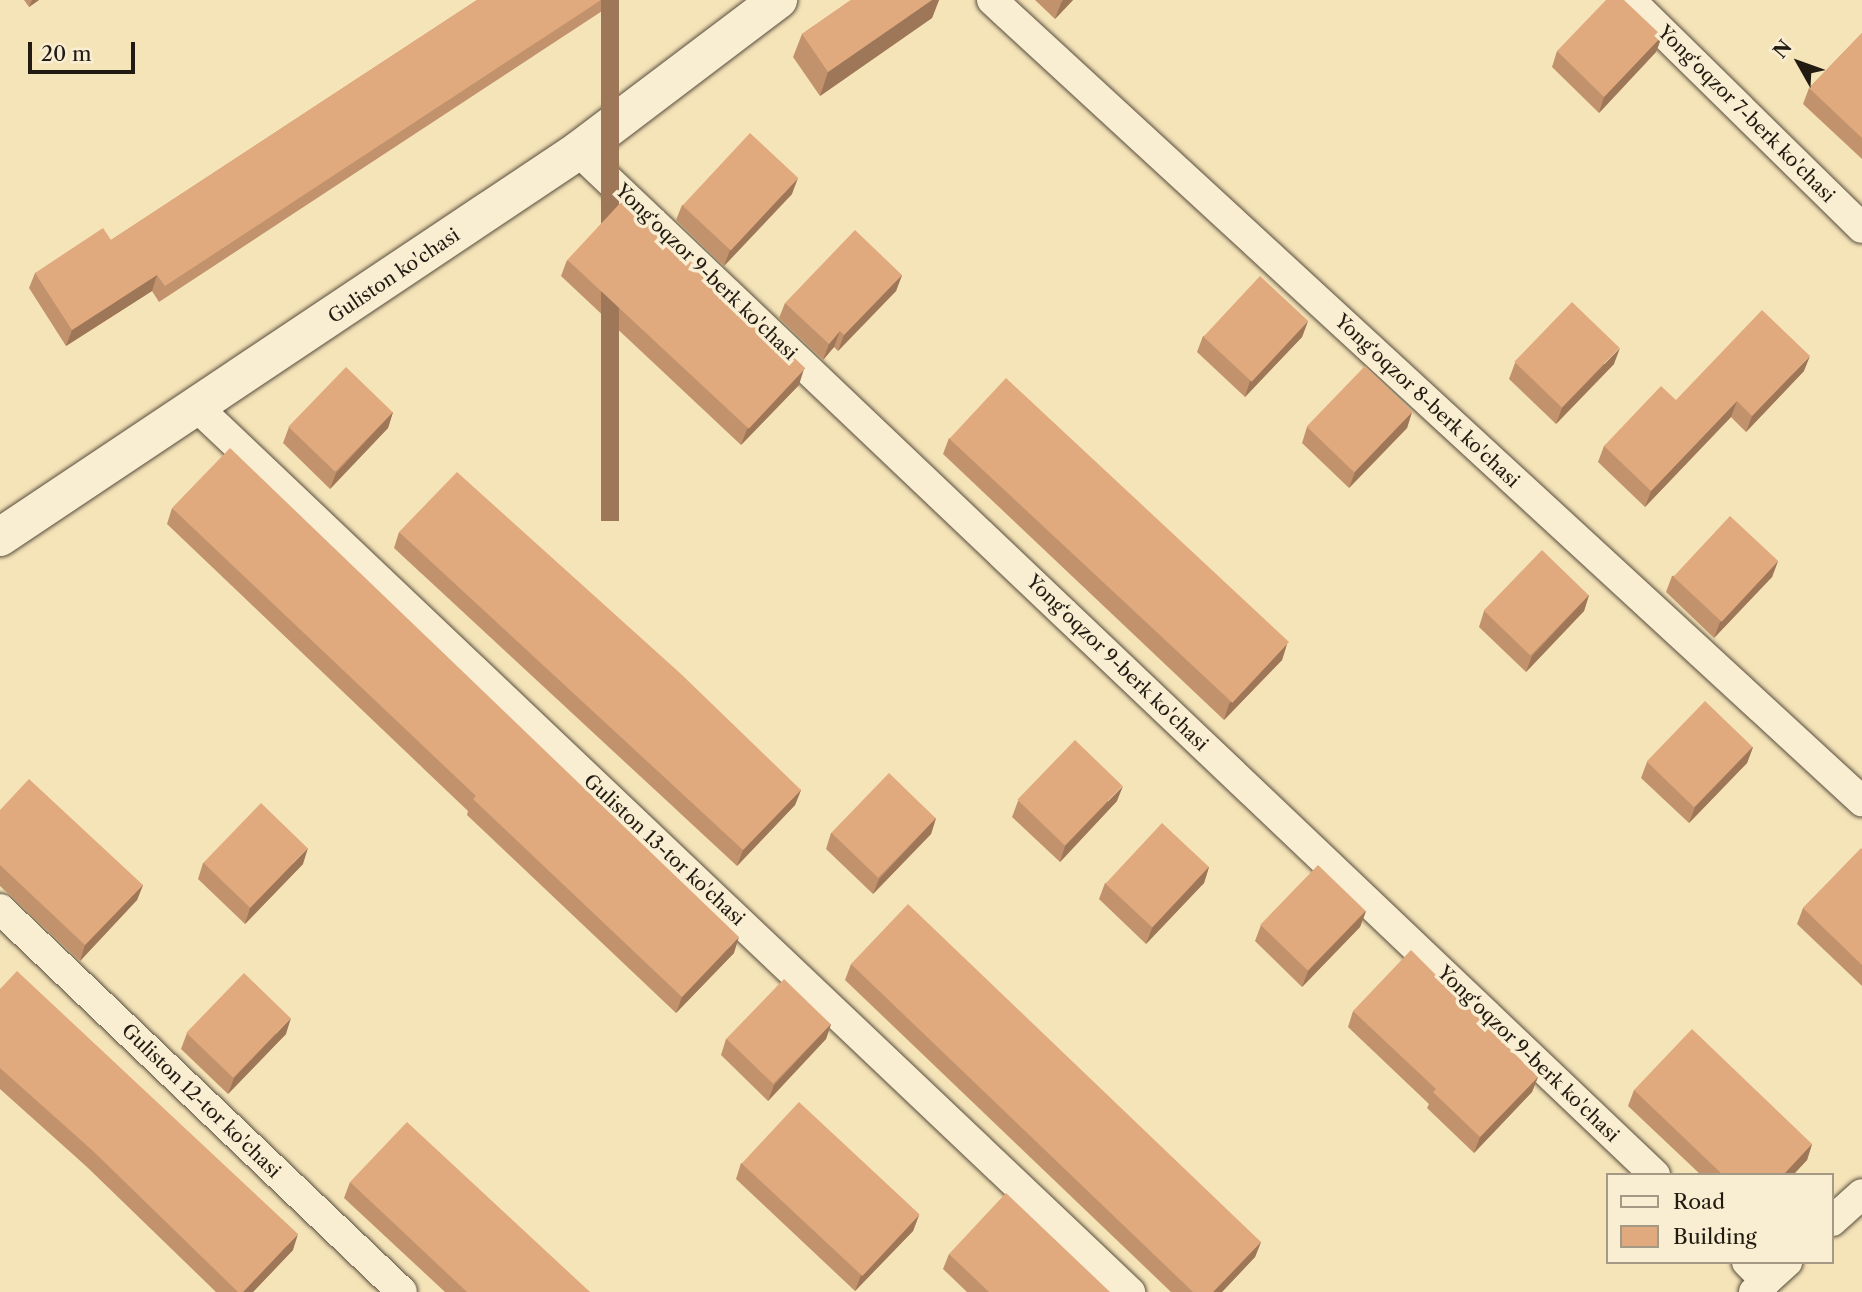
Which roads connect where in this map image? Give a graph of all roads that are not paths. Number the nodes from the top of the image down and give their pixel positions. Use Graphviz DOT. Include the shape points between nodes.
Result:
graph roads {
  1 [pos="778,0"];
  2 [pos="992,0"];
  3 [pos="1630,0"];
  4 [pos="578,151"];
  5 [pos="1862,228"];
  6 [pos="198,408"];
  7 [pos="0,537"];
  8 [pos="1862,801"];
  9 [pos="0,909"];
  10 [pos="1653,1173"];
  11 [pos="1862,1194"];
  12 [pos="1834,1219"];
  13 [pos="402,1292"];
  14 [pos="1130,1292"];
  1 -- 4 [label="main road, Guliston ko'chasi"];
  2 -- 8 [label="street, Yong‘oqzor 8-berk ko'chasi"];
  3 -- 5 [label="street, Yong‘oqzor 7-berk ko'chasi"];
  4 -- 6 [label="main road, Guliston ko'chasi"];
  4 -- 10 [label="street, Yong‘oqzor 9-berk ko'chasi"];
  6 -- 7 [label="main road, Guliston ko'chasi"];
  6 -- 14 [label="street, Guliston 13-tor ko'chasi"];
  9 -- 13 [label="street, Guliston 12-tor ko'chasi"];
  11 -- 12 [label="street"];
}
